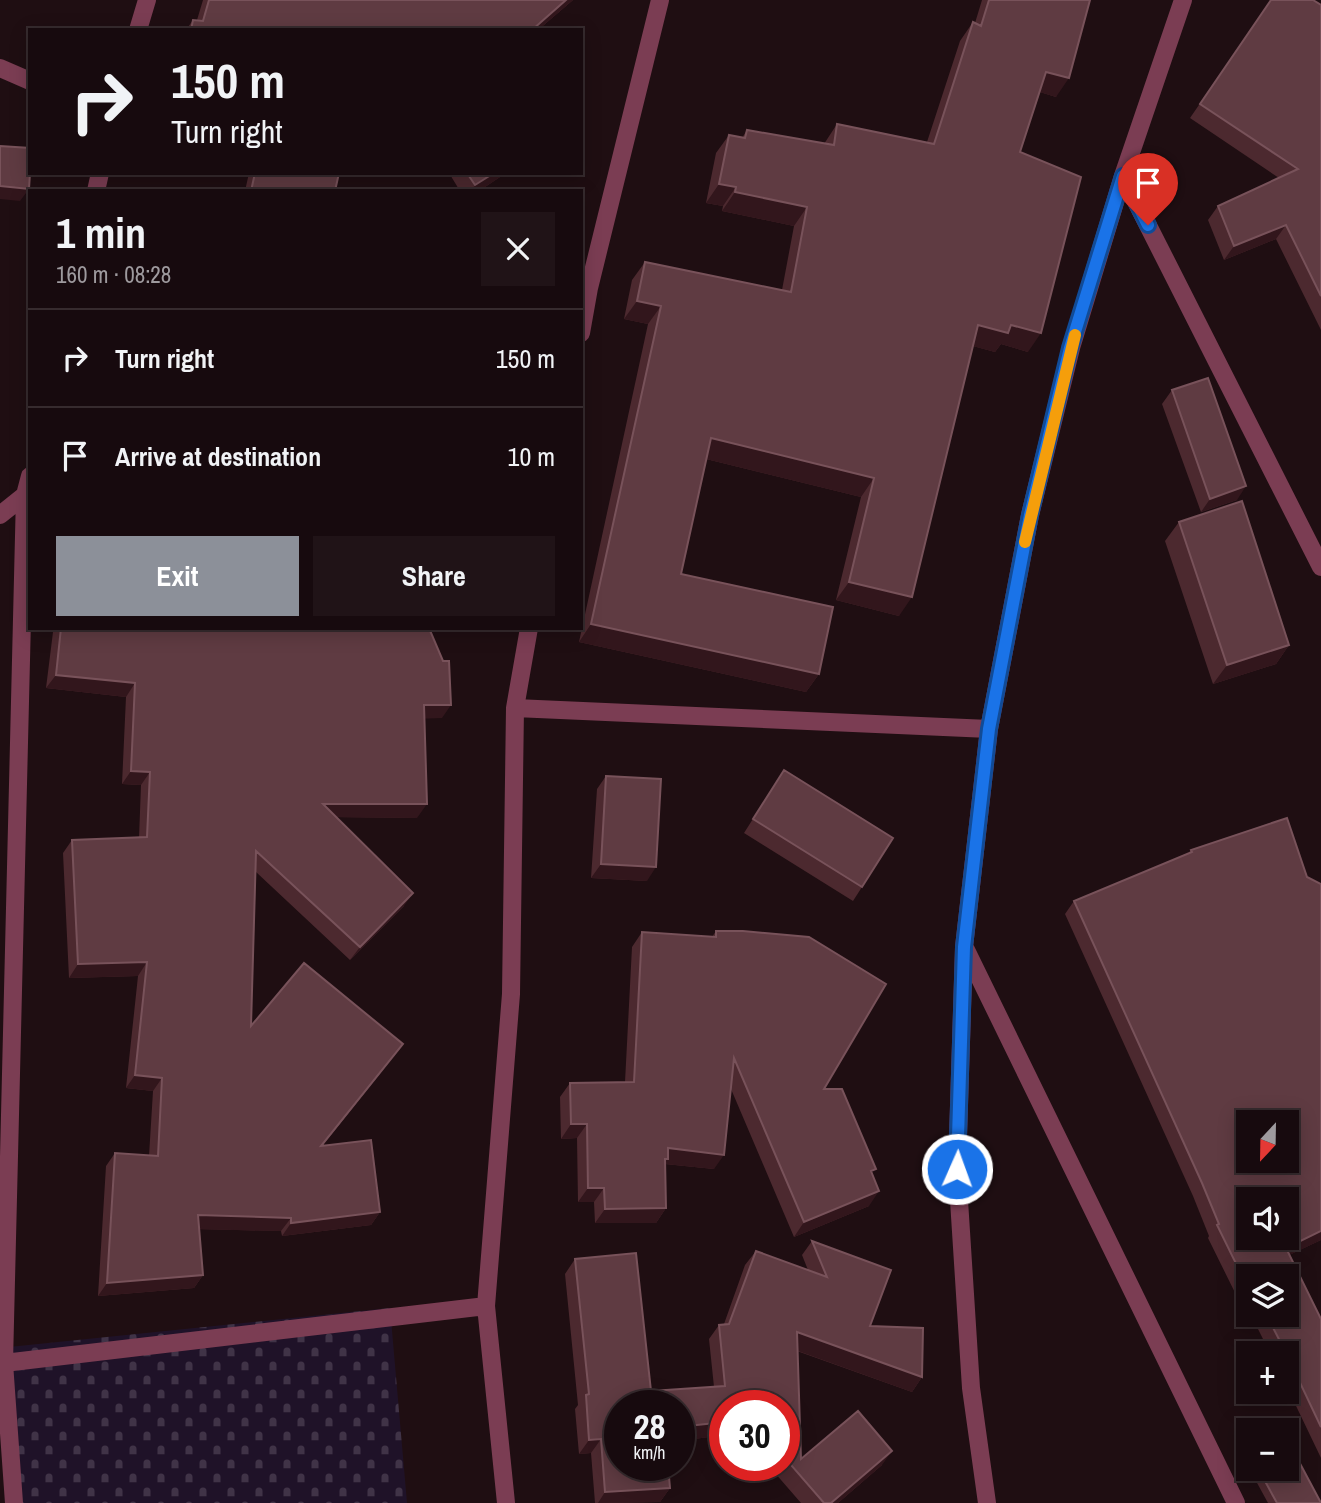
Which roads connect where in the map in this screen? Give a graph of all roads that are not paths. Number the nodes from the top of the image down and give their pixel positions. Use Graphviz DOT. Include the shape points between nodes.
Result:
graph roads {
  1 [pos="147,0"];
  2 [pos="660,0"];
  3 [pos="1183,0"];
  4 [pos="139,28"];
  5 [pos="0,68"];
  6 [pos="28,80"];
  7 [pos="1123,176"];
  8 [pos="583,322"];
  9 [pos="28,483"];
  10 [pos="25,495"];
  11 [pos="0,515"];
  12 [pos="1321,567"];
  13 [pos="529,630"];
  14 [pos="515,708"];
  15 [pos="989,729"];
  16 [pos="964,947"];
  17 [pos="486,1306"];
  18 [pos="4,1363"];
  19 [pos="14,1503"];
  20 [pos="506,1503"];
  21 [pos="987,1503"];
  22 [pos="1236,1503"];
  1 -- 4 [label="street"];
  2 -- 8 [label="street"];
  3 -- 7 [label="street"];
  5 -- 6 [label="street"];
  7 -- 12 [label="street"];
  7 -- 15 [label="street" via="1070,348 1030,515"];
  9 -- 10 [label="street"];
  10 -- 11 [label="street"];
  10 -- 18 [label="street"];
  13 -- 14 [label="street"];
  14 -- 15 [label="street"];
  14 -- 17 [label="street" via="510,994"];
  15 -- 16 [label="street"];
  16 -- 21 [label="street" via="957,1169 971,1388"];
  16 -- 22 [label="street"];
  17 -- 18 [label="street"];
  17 -- 20 [label="street"];
  18 -- 19 [label="street"];
}
